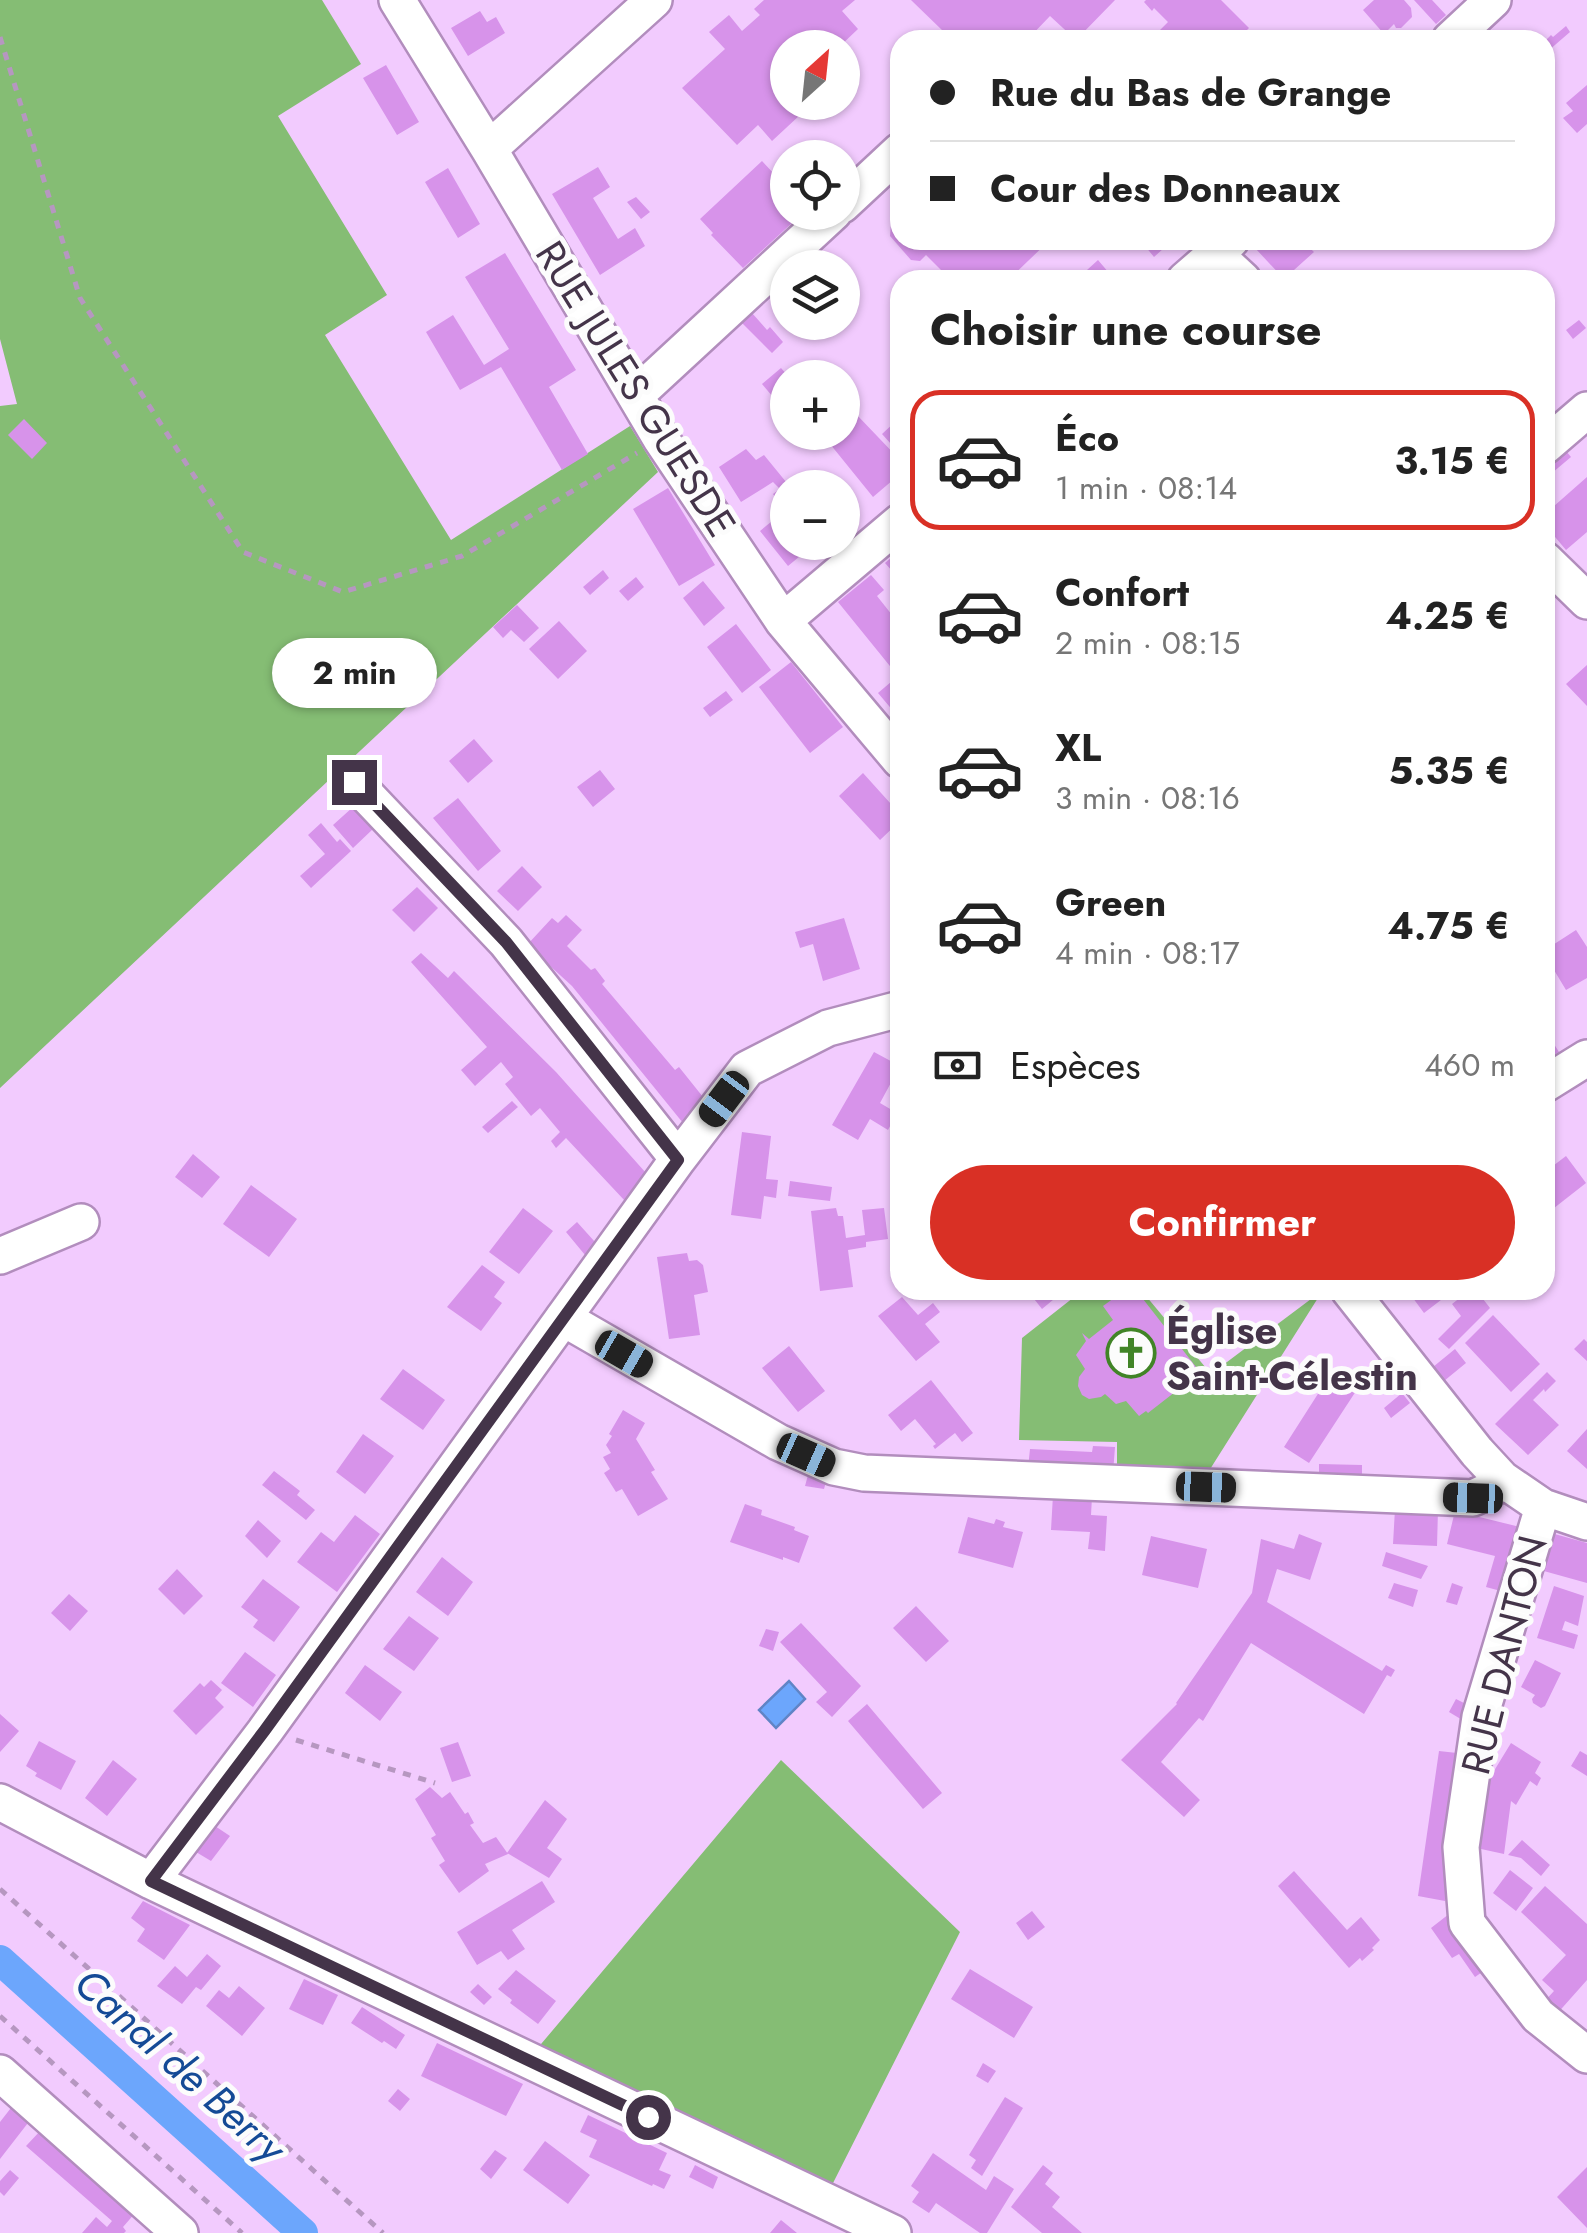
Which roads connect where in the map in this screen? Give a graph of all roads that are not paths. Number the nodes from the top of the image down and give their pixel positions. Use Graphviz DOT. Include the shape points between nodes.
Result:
graph roads {
  1 [pos="397,0"];
  2 [pos="654,0"];
  3 [pos="1493,0"];
  4 [pos="1461,30"];
  5 [pos="488,148"];
  6 [pos="890,160"];
  7 [pos="860,188"];
  8 [pos="815,230"];
  9 [pos="1220,250"];
  10 [pos="1197,270"];
  11 [pos="636,396"];
  12 [pos="1587,410"];
  13 [pos="1555,437"];
  14 [pos="890,531"];
  15 [pos="1555,570"];
  16 [pos="1587,601"];
  17 [pos="783,622"];
  18 [pos="890,748"];
  19 [pos="354,782"];
  20 [pos="890,1012"];
  21 [pos="1587,1058"];
  22 [pos="1555,1078"];
  23 [pos="678,1160"];
  24 [pos="81,1222"];
  25 [pos="0,1256"];
  26 [pos="1357,1300"];
  27 [pos="563,1318"];
  28 [pos="1502,1478"];
  29 [pos="1543,1506"];
  30 [pos="1587,1522"];
  31 [pos="0,1802"];
  32 [pos="151,1881"];
  33 [pos="1587,2055"];
  34 [pos="0,2073"];
  35 [pos="180,2233"];
  36 [pos="893,2233"];
  1 -- 5 [label="street, RUE JULES GUESDE"];
  2 -- 5 [label="street"];
  3 -- 4 [label="street"];
  5 -- 11 [label="street, RUE JULES GUESDE"];
  6 -- 7 [label="street"];
  8 -- 11 [label="street"];
  9 -- 10 [label="street"];
  11 -- 17 [label="street, RUE JULES GUESDE"];
  12 -- 13 [label="street"];
  14 -- 17 [label="street"];
  15 -- 16 [label="street"];
  17 -- 18 [label="street, RUE JULES GUESDE"];
  19 -- 23 [label="street" via="506,942"];
  20 -- 23 [label="street" via="828,1028 747,1069"];
  21 -- 22 [label="street"];
  23 -- 27 [label="street"];
  24 -- 25 [label="street"];
  26 -- 28 [label="street"];
  27 -- 28 [label="street" via="778,1442 864,1473 1473,1498"];
  27 -- 32 [label="street"];
  28 -- 29 [label="street"];
  29 -- 30 [label="street"];
  29 -- 33 [label="street, RUE DANTON" via="1480,1717 1461,1847 1467,1923 1538,2016"];
  31 -- 32 [label="street"];
  32 -- 36 [label="street"];
  34 -- 35 [label="street"];
}
